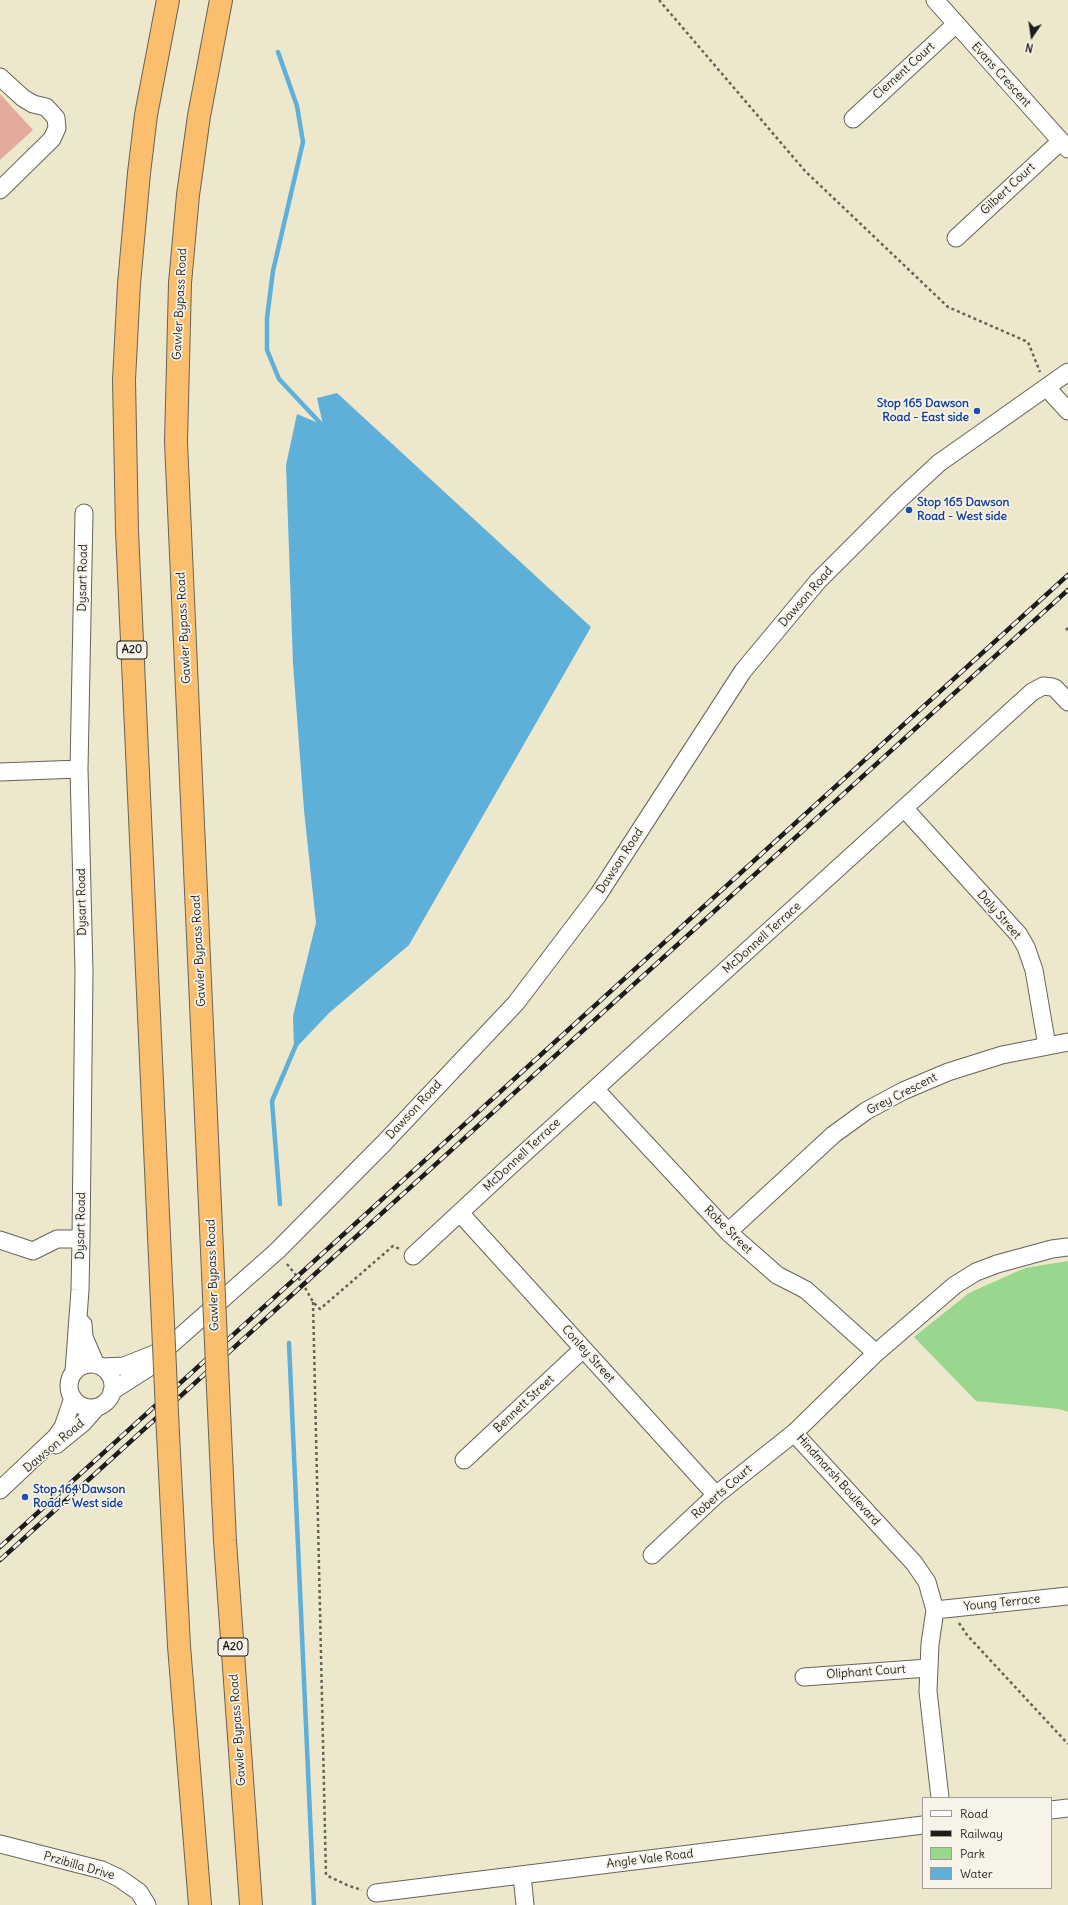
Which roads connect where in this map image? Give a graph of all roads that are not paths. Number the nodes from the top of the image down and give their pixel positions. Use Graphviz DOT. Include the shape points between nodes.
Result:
graph roads {
  1 [pos="168,0"];
  2 [pos="221,0"];
  3 [pos="935,0"];
  4 [pos="956,24"];
  5 [pos="0,77"];
  6 [pos="853,118"];
  7 [pos="1064,145"];
  8 [pos="0,190"];
  9 [pos="956,238"];
  10 [pos="1068,372"];
  11 [pos="1047,388"];
  12 [pos="1068,411"];
  13 [pos="84,513"];
  14 [pos="1068,702"];
  15 [pos="79,769"];
  16 [pos="0,772"];
  17 [pos="904,808"];
  18 [pos="1068,1042"];
  19 [pos="1047,1046"];
  20 [pos="595,1089"];
  21 [pos="460,1213"];
  22 [pos="728,1232"];
  23 [pos="81,1239"];
  24 [pos="0,1240"];
  25 [pos="1068,1247"];
  26 [pos="413,1256"];
  27 [pos="80,1290"];
  28 [pos="583,1349"];
  29 [pos="165,1350"];
  30 [pos="876,1353"];
  31 [pos="99,1366"];
  32 [pos="74,1372"];
  33 [pos="112,1391"];
  34 [pos="73,1398"];
  35 [pos="96,1407"];
  36 [pos="794,1433"];
  37 [pos="464,1460"];
  38 [pos="4,1486"];
  39 [pos="716,1495"];
  40 [pos="652,1555"];
  41 [pos="1068,1596"];
  42 [pos="935,1610"];
  43 [pos="928,1668"];
  44 [pos="804,1677"];
  45 [pos="940,1797"];
  46 [pos="1068,1808"];
  47 [pos="1052,1810"];
  48 [pos="922,1825"];
  49 [pos="0,1844"];
  50 [pos="522,1875"];
  51 [pos="376,1893"];
  52 [pos="147,1905"];
  53 [pos="200,1905"];
  54 [pos="251,1905"];
  55 [pos="525,1905"];
  1 -- 53 [label="highway, A20, bridge" via="146,114 139,173 124,380 128,547 168,1434 179,1646"];
  2 -- 54 [label="highway, Gawler Bypass Road / A20, bridge" via="199,116 188,195 180,283 176,442 225,1541"];
  3 -- 4 [label="street, Evans Crescent"];
  4 -- 6 [label="street, Clement Court"];
  4 -- 7 [label="street, Evans Crescent"];
  5 -- 8 [label="street" via="23,98 46,107 56,118 57,128 52,139"];
  7 -- 9 [label="street, Gilbert Court"];
  10 -- 11 [label="street, Dawson Road"];
  11 -- 12 [label="street"];
  11 -- 29 [label="street, Dawson Road" via="939,463 818,581 743,671 598,895 516,1003 384,1143 277,1251"];
  13 -- 15 [label="street, Dysart Road"];
  14 -- 17 [label="street, McDonnell Terrace" via="1055,688 1039,688"];
  15 -- 16 [label="street"];
  15 -- 23 [label="street, Dysart Road" via="84,971"];
  17 -- 19 [label="street, Daly Street" via="1023,941 1034,970"];
  17 -- 20 [label="street, McDonnell Terrace"];
  18 -- 19 [label="street, Grey Crescent"];
  19 -- 22 [label="street, Grey Crescent" via="1002,1054 948,1072 903,1091 866,1111 833,1136"];
  20 -- 21 [label="street, McDonnell Terrace"];
  20 -- 22 [label="street, Robe Street"];
  21 -- 26 [label="street, McDonnell Terrace"];
  21 -- 28 [label="street, Conley Street"];
  22 -- 30 [label="street, Robe Street" via="776,1275 806,1290"];
  23 -- 24 [label="street" via="57,1239 33,1251"];
  23 -- 27 [label="street, Dysart Road"];
  25 -- 30 [label="street, Hindmarsh Boulevard" via="1012,1260 976,1272 950,1289"];
  27 -- 31 [label="street, Dysart Road" via="84,1337"];
  27 -- 32 [label="street, Dysart Road"];
  28 -- 37 [label="street, Bennett Street"];
  28 -- 39 [label="street, Conley Street"];
  29 -- 31 [label="street, Dawson Road" via="124,1366"];
  29 -- 33 [label="street, Dawson Road" via="148,1368"];
  30 -- 36 [label="street, Hindmarsh Boulevard"];
  31 -- 32 [label="street" via="89,1364"];
  31 -- 33 [label="street" via="110,1376 113,1383"];
  32 -- 34 [label="street" via="69,1383"];
  33 -- 35 [label="street" via="106,1402"];
  34 -- 35 [label="street" via="82,1406"];
  34 -- 38 [label="street, Dawson Road" via="63,1427 56,1437"];
  35 -- 38 [label="street, Dawson Road" via="84,1423"];
  36 -- 39 [label="street, Roberts Court"];
  36 -- 42 [label="street, Hindmarsh Boulevard" via="914,1563 927,1582"];
  39 -- 40 [label="street, Roberts Court"];
  41 -- 42 [label="street, Young Terrace"];
  42 -- 43 [label="street, Hindmarsh Boulevard"];
  43 -- 44 [label="street, Oliphant Court"];
  43 -- 45 [label="street, Hindmarsh Boulevard" via="928,1691"];
  46 -- 47 [label="street"];
  48 -- 50 [label="street, Angle Vale Road"];
  49 -- 52 [label="street, Przibilla Drive" via="102,1870 134,1888"];
  50 -- 51 [label="street, Angle Vale Road"];
  50 -- 55 [label="street"];
}
